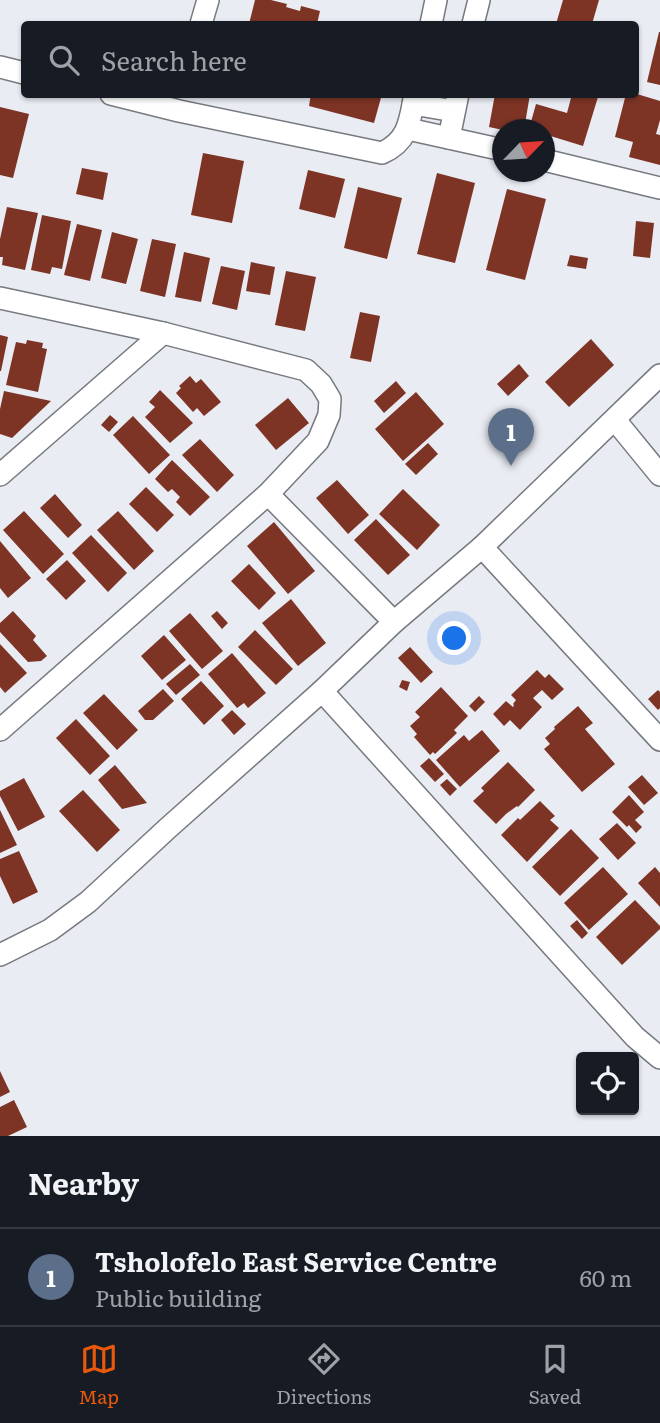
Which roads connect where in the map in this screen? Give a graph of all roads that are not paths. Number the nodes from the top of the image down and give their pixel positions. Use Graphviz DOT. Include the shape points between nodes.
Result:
graph roads {
  1 [pos="208,0"];
  2 [pos="436,0"];
  3 [pos="479,0"];
  4 [pos="202,21"];
  5 [pos="431,21"];
  6 [pos="474,21"];
  7 [pos="0,67"];
  8 [pos="21,72"];
  9 [pos="142,98"];
  10 [pos="414,99"];
  11 [pos="181,103"];
  12 [pos="456,103"];
  13 [pos="408,129"];
  14 [pos="449,138"];
  15 [pos="492,148"];
  16 [pos="555,163"];
  17 [pos="660,188"];
  18 [pos="0,298"];
  19 [pos="163,333"];
  20 [pos="660,375"];
  21 [pos="615,420"];
  22 [pos="0,475"];
  23 [pos="660,475"];
  24 [pos="268,494"];
  25 [pos="482,547"];
  26 [pos="394,622"];
  27 [pos="323,691"];
  28 [pos="0,730"];
  29 [pos="660,740"];
  30 [pos="0,954"];
  31 [pos="660,1058"];
  1 -- 4 [label="street"];
  2 -- 5 [label="street"];
  3 -- 6 [label="street"];
  7 -- 8 [label="street"];
  9 -- 11 [label="street"];
  10 -- 12 [label="street"];
  10 -- 13 [label="street"];
  11 -- 13 [label="street" via="382,153 394,147"];
  12 -- 14 [label="street"];
  13 -- 14 [label="street"];
  14 -- 15 [label="street"];
  16 -- 17 [label="street"];
  18 -- 19 [label="street"];
  19 -- 22 [label="street"];
  19 -- 24 [label="street" via="306,370 321,384 330,399 329,415 317,441"];
  20 -- 21 [label="street"];
  21 -- 23 [label="street"];
  21 -- 25 [label="street"];
  24 -- 26 [label="street"];
  24 -- 28 [label="street"];
  25 -- 26 [label="street"];
  25 -- 29 [label="street"];
  26 -- 27 [label="street"];
  27 -- 30 [label="street" via="89,902 50,930"];
  27 -- 31 [label="street" via="635,1037"];
}
